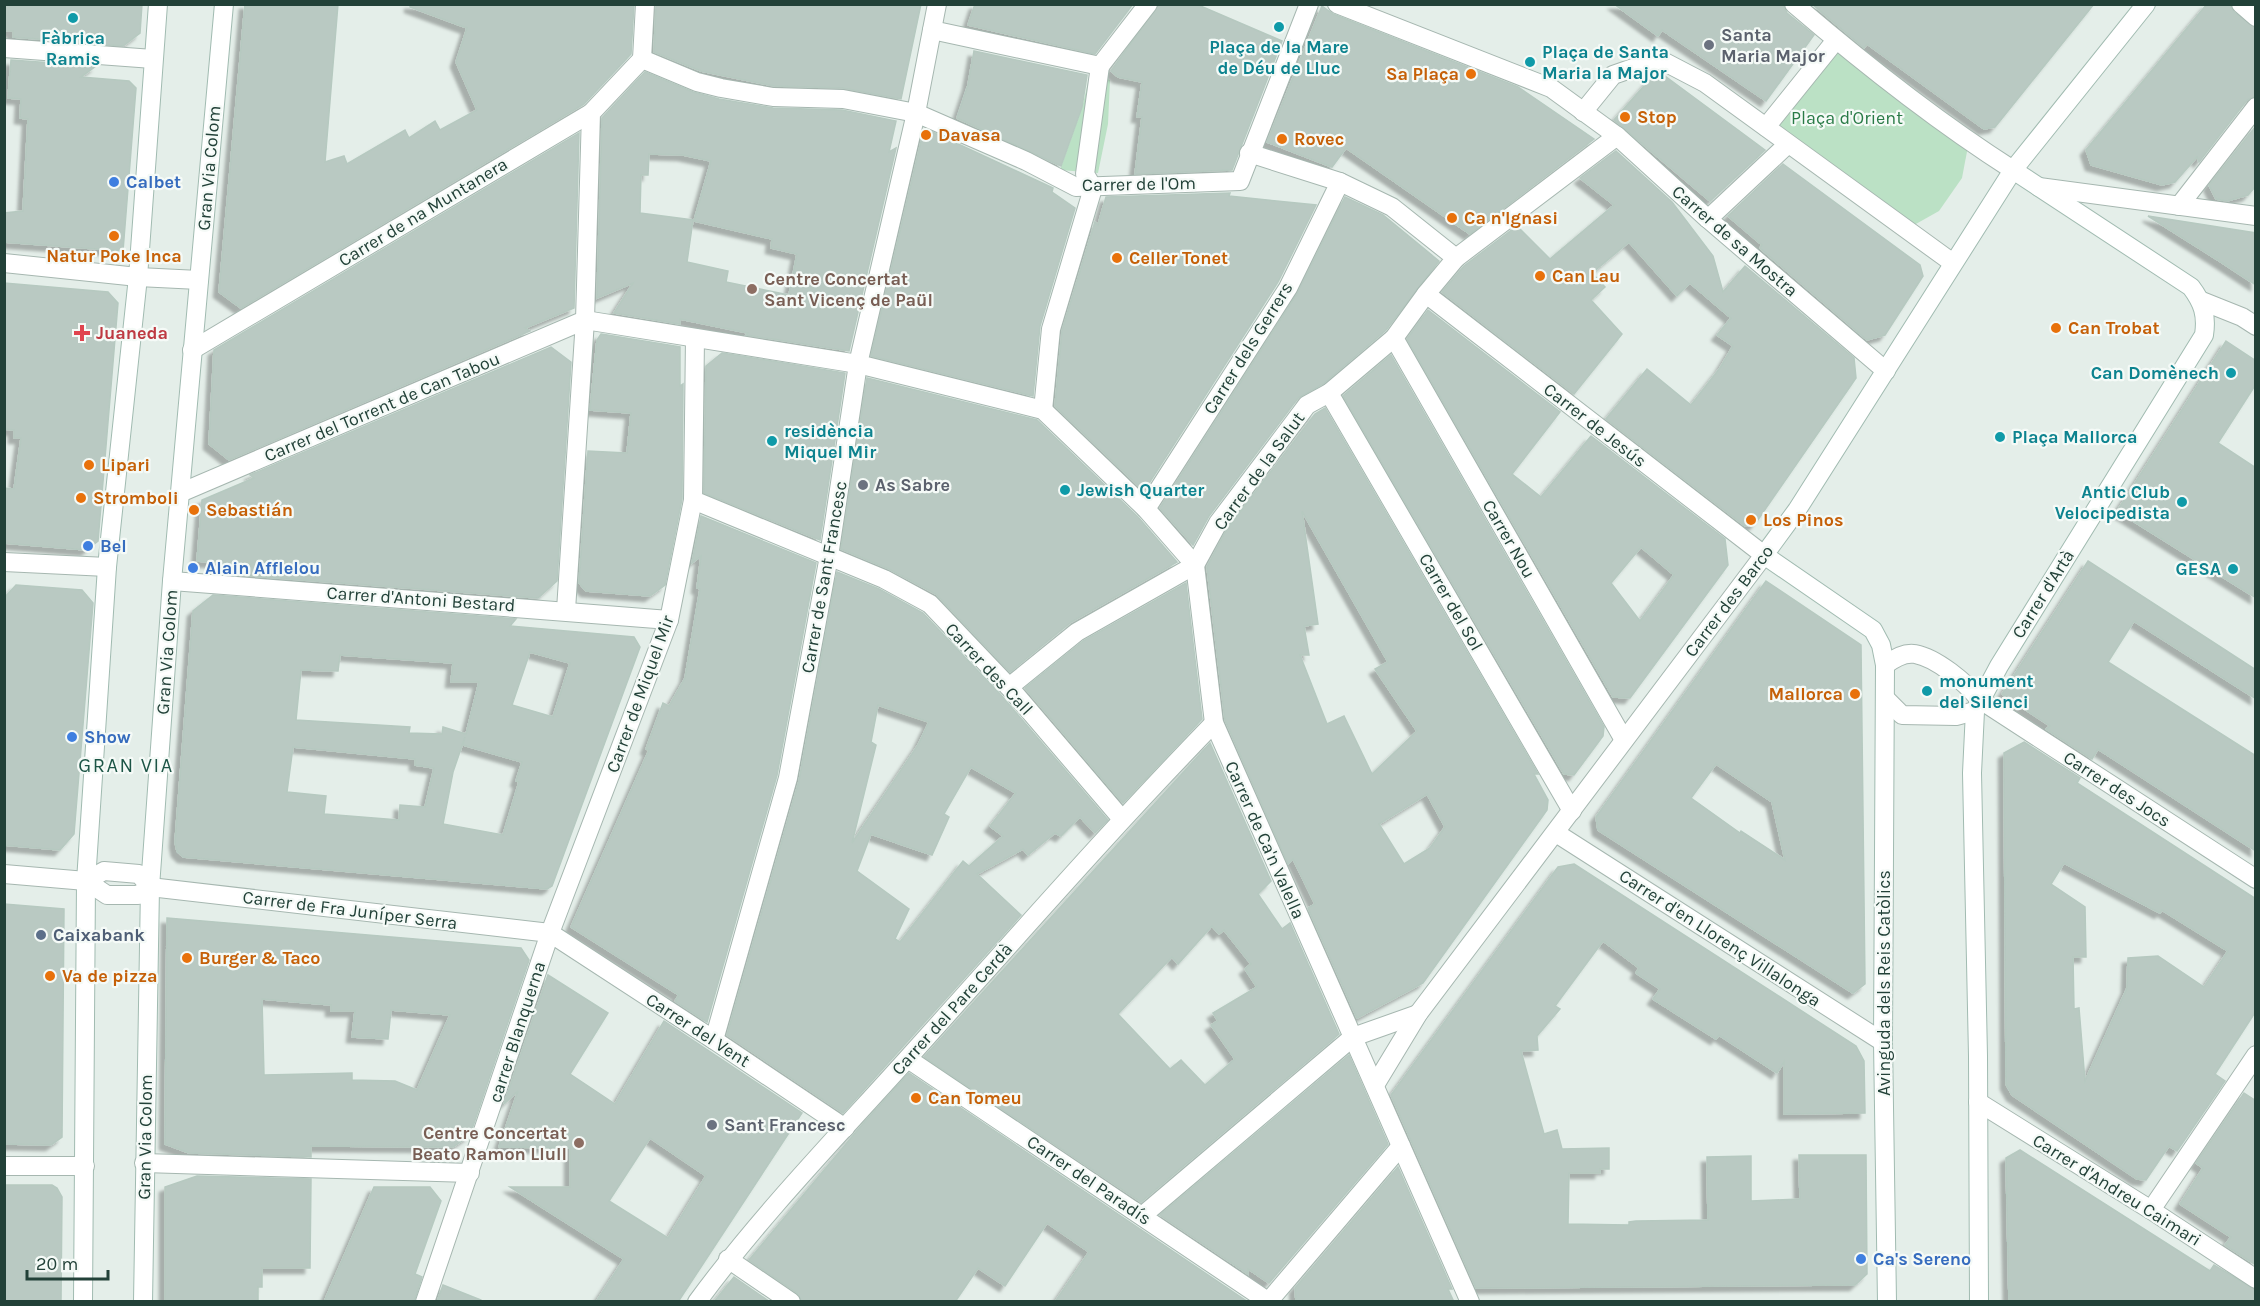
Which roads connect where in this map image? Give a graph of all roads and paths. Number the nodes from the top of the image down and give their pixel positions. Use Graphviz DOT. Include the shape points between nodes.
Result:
graph roads {
  1 [pos="158,4"];
  2 [pos="224,4"];
  3 [pos="645,4"];
  4 [pos="937,4"];
  5 [pos="1148,4"];
  6 [pos="1310,4"];
  7 [pos="1337,4"];
  8 [pos="1794,4"];
  9 [pos="2146,4"];
  10 [pos="2241,4"];
  11 [pos="2256,17"];
  12 [pos="932,30"];
  13 [pos="1836,40"];
  14 [pos="4,48"];
  15 [pos="153,59"];
  16 [pos="642,59"];
  17 [pos="1100,66"];
  18 [pos="2256,107"];
  19 [pos="1583,112"];
  20 [pos="591,113"];
  21 [pos="916,113"];
  22 [pos="1766,127"];
  23 [pos="1617,136"];
  24 [pos="1788,144"];
  25 [pos="1249,153"];
  26 [pos="2013,170"];
  27 [pos="1340,182"];
  28 [pos="2039,187"];
  29 [pos="1093,188"];
  30 [pos="2179,206"];
  31 [pos="2256,216"];
  32 [pos="1708,219"];
  33 [pos="1456,258"];
  34 [pos="4,263"];
  35 [pos="1953,263"];
  36 [pos="138,277"];
  37 [pos="199,280"];
  38 [pos="1426,294"];
  39 [pos="2202,301"];
  40 [pos="585,320"];
  41 [pos="2256,326"];
  42 [pos="695,338"];
  43 [pos="1394,338"];
  44 [pos="192,350"];
  45 [pos="858,364"];
  46 [pos="1886,371"];
  47 [pos="1329,393"];
  48 [pos="1043,410"];
  49 [pos="180,493"];
  50 [pos="693,500"];
  51 [pos="1146,509"];
  52 [pos="1764,555"];
  53 [pos="829,556"];
  54 [pos="4,562"];
  55 [pos="1195,564"];
  56 [pos="107,567"];
  57 [pos="172,581"];
  58 [pos="566,610"];
  59 [pos="669,620"];
  60 [pos="1885,665"];
  61 [pos="1009,687"];
  62 [pos="1885,698"];
  63 [pos="1977,705"];
  64 [pos="1214,723"];
  65 [pos="1624,740"];
  66 [pos="1572,811"];
  67 [pos="1121,819"];
  68 [pos="1556,833"];
  69 [pos="4,874"];
  70 [pos="2256,879"];
  71 [pos="86,881"];
  72 [pos="150,887"];
  73 [pos="550,933"];
  74 [pos="1418,1014"];
  75 [pos="1353,1037"];
  76 [pos="714,1040"];
  77 [pos="1883,1042"];
  78 [pos="2256,1055"];
  79 [pos="908,1059"];
  80 [pos="1375,1085"];
  81 [pos="1978,1102"];
  82 [pos="845,1128"];
  83 [pos="1401,1146"];
  84 [pos="144,1163"];
  85 [pos="4,1166"];
  86 [pos="85,1166"];
  87 [pos="470,1173"];
  88 [pos="2151,1209"];
  89 [pos="1142,1216"];
  90 [pos="728,1259"];
  91 [pos="2256,1279"];
  92 [pos="1269,1301"];
  93 [pos="84,1302"];
  94 [pos="143,1302"];
  95 [pos="425,1302"];
  96 [pos="697,1302"];
  97 [pos="791,1302"];
  98 [pos="1470,1302"];
  99 [pos="1887,1302"];
  100 [pos="1979,1302"];
  1 -- 15 [label="street"];
  2 -- 37 [label="street, Gran Via Colom"];
  3 -- 16 [label="street"];
  4 -- 12 [label="street, Carrer de Sant Francesc"];
  5 -- 17 [label="street"];
  6 -- 25 [label="street"];
  7 -- 19 [label="street, Carrer de sa Mostra" via="1551,88"];
  8 -- 13 [label="street"];
  9 -- 26 [label="street, Carrer des Barco"];
  10 -- 11 [label="street"];
  12 -- 17 [label="street"];
  12 -- 21 [label="street, Carrer de Sant Francesc"];
  13 -- 22 [label="street"];
  13 -- 26 [label="street"];
  14 -- 15 [label="street"];
  15 -- 36 [label="street"];
  16 -- 20 [label="street, Carrer de na Muntanera"];
  16 -- 21 [label="street, Carrer de l'Om" via="721,88 772,96 843,99"];
  17 -- 29 [label="street" via="1085,174"];
  18 -- 30 [label="street"];
  19 -- 22 [label="street" via="1613,75 1659,59 1705,83"];
  19 -- 23 [label="street, Carrer de sa Mostra"];
  20 -- 40 [label="street"];
  20 -- 44 [label="street, Carrer de na Muntanera"];
  21 -- 29 [label="street, Carrer de l'Om" via="1076,187"];
  21 -- 45 [label="street, Carrer de Sant Francesc"];
  22 -- 24 [label="street"];
  23 -- 32 [label="street, Carrer de sa Mostra"];
  23 -- 33 [label="street, Carrer de la Salut"];
  24 -- 32 [label="street"];
  24 -- 35 [label="street"];
  25 -- 27 [label="street"];
  25 -- 29 [label="street, Carrer de l'Om" via="1240,181"];
  26 -- 28 [label="street"];
  26 -- 35 [label="street, Carrer des Barco"];
  27 -- 33 [label="street" via="1392,207"];
  27 -- 51 [label="street, Carrer dels Gerrers" via="1288,288"];
  28 -- 30 [label="street"];
  28 -- 39 [label="street" via="2191,287"];
  29 -- 48 [label="street" via="1051,329"];
  30 -- 31 [label="street"];
  32 -- 46 [label="street, Carrer de sa Mostra"];
  33 -- 38 [label="street, Carrer de la Salut"];
  34 -- 36 [label="street"];
  35 -- 46 [label="street, Carrer des Barco"];
  36 -- 37 [label="street"];
  36 -- 56 [label="street"];
  37 -- 44 [label="street, Gran Via Colom"];
  38 -- 43 [label="street, Carrer de la Salut"];
  38 -- 52 [label="street, Carrer de Jesús"];
  39 -- 41 [label="street"];
  39 -- 63 [label="street, Carrer d'Artà" via="2204,335"];
  40 -- 42 [label="street"];
  40 -- 49 [label="street, Carrer del Torrent de Can Tabou"];
  40 -- 58 [label="street"];
  42 -- 45 [label="street"];
  42 -- 50 [label="street, Carrer de Miquel Mir"];
  43 -- 47 [label="street, Carrer de la Salut"];
  43 -- 65 [label="street, Carrer Nou"];
  44 -- 49 [label="street, Gran Via Colom"];
  45 -- 48 [label="street"];
  45 -- 53 [label="street, Carrer de Sant Francesc"];
  46 -- 52 [label="street, Carrer des Barco"];
  47 -- 55 [label="street, Carrer de la Salut" via="1307,405 1218,523"];
  47 -- 66 [label="street, Carrer del Sol"];
  48 -- 51 [label="street"];
  49 -- 57 [label="street, Gran Via Colom"];
  50 -- 53 [label="street, Carrer des Call"];
  50 -- 59 [label="street, Carrer de Miquel Mir"];
  51 -- 55 [label="street"];
  52 -- 60 [label="street, Carrer de Jesús" via="1873,630"];
  52 -- 65 [label="street, Carrer des Barco"];
  53 -- 61 [label="street, Carrer des Call" via="930,604"];
  53 -- 76 [label="street, Carrer de Sant Francesc" via="788,778"];
  54 -- 56 [label="street"];
  55 -- 61 [label="street" via="1077,632"];
  55 -- 64 [label="street, Carrer de Ca'n Valella"];
  56 -- 71 [label="street"];
  57 -- 58 [label="street, Carrer d'Antoni Bestard"];
  57 -- 72 [label="street, Gran Via Colom"];
  58 -- 59 [label="street, Carrer d'Antoni Bestard"];
  59 -- 73 [label="street, Carrer de Miquel Mir"];
  60 -- 62 [label="street, Avinguda dels Reis Catòlics"];
  60 -- 63 [label="street, Carrer des Jocs" via="1894,658 1915,654 1962,679"];
  61 -- 67 [label="street, Carrer des Call"];
  62 -- 63 [label="street" via="1902,715 1956,716"];
  62 -- 77 [label="street, Avinguda dels Reis Catòlics"];
  63 -- 70 [label="street, Carrer des Jocs"];
  63 -- 81 [label="street" via="1972,774"];
  64 -- 67 [label="street, Carrer del Pare Cerdà"];
  64 -- 75 [label="street, Carrer de Ca'n Valella"];
  65 -- 66 [label="street, Carrer des Barco"];
  66 -- 68 [label="street, Carrer des Barco"];
  67 -- 79 [label="street, Carrer del Pare Cerdà"];
  68 -- 74 [label="street, Carrer des Barco"];
  68 -- 77 [label="street, Carrer d'en Llorenç Villalonga"];
  69 -- 71 [label="street, Carrer de Fra Juníper Serra"];
  71 -- 72 [label="street, Carrer de Fra Juníper Serra" via="104,871 139,874"];
  71 -- 86 [label="street"];
  72 -- 73 [label="street, Carrer de Fra Juníper Serra"];
  72 -- 84 [label="street, Gran Via Colom"];
  73 -- 76 [label="street, Carrer del Vent"];
  73 -- 87 [label="street, carrer Blanquerna"];
  74 -- 75 [label="street"];
  74 -- 80 [label="street, Carrer des Barco"];
  75 -- 80 [label="street, Carrer de Ca'n Valella"];
  75 -- 89 [label="street"];
  76 -- 82 [label="street, Carrer del Vent"];
  77 -- 99 [label="street, Avinguda dels Reis Catòlics"];
  78 -- 88 [label="street"];
  79 -- 82 [label="street, Carrer del Pare Cerdà"];
  79 -- 89 [label="street, Carrer del Paradís"];
  80 -- 83 [label="street, Carrer de Ca'n Valella"];
  81 -- 88 [label="street, Carrer d'Andreu Caimari"];
  81 -- 100 [label="street"];
  82 -- 90 [label="street, Carrer del Pare Cerdà"];
  83 -- 92 [label="street"];
  83 -- 98 [label="street, Carrer de Ca'n Valella"];
  84 -- 87 [label="street"];
  84 -- 94 [label="street, Gran Via Colom"];
  85 -- 86 [label="street"];
  86 -- 93 [label="street"];
  87 -- 95 [label="street, carrer Blanquerna"];
  88 -- 91 [label="street, Carrer d'Andreu Caimari"];
  89 -- 92 [label="street, Carrer del Paradís"];
  90 -- 96 [label="street, Carrer del Pare Cerdà"];
  90 -- 97 [label="street"];
}
